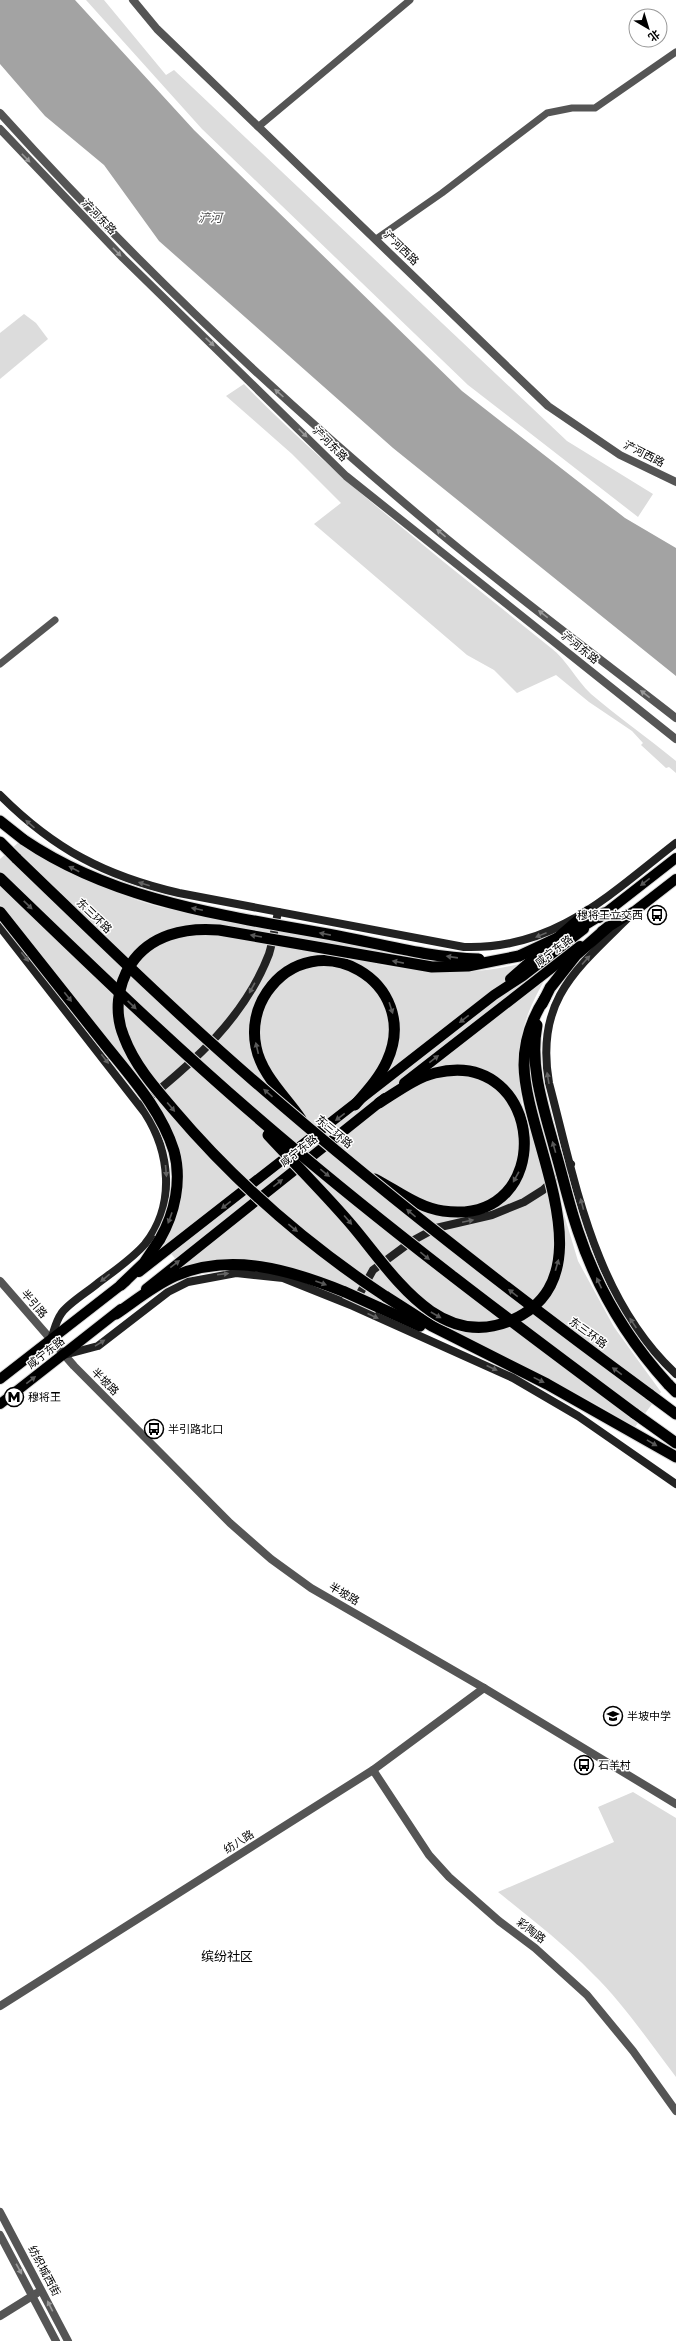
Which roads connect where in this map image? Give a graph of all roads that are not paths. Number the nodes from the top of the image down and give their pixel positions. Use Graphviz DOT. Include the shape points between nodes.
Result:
graph roads {
  1 [pos="133,0"];
  2 [pos="410,0"];
  3 [pos="676,52"];
  4 [pos="0,114"];
  5 [pos="3,123"];
  6 [pos="258,127"];
  7 [pos="0,130"];
  8 [pos="376,239"];
  9 [pos="676,482"];
  10 [pos="55,620"];
  11 [pos="0,664"];
  12 [pos="676,718"];
  13 [pos="676,739"];
  14 [pos="0,795"];
  15 [pos="0,821"];
  16 [pos="0,842"];
  17 [pos="676,842"];
  18 [pos="676,858"];
  19 [pos="0,878"];
  20 [pos="676,879"];
  21 [pos="636,910"];
  22 [pos="588,911"];
  23 [pos="0,912"];
  24 [pos="278,912"];
  25 [pos="604,913"];
  26 [pos="0,927"];
  27 [pos="608,927"];
  28 [pos="552,942"];
  29 [pos="519,956"];
  30 [pos="547,993"];
  31 [pos="494,995"];
  32 [pos="236,1098"];
  33 [pos="379,1103"];
  34 [pos="140,1105"];
  35 [pos="355,1105"];
  36 [pos="308,1127"];
  37 [pos="571,1164"];
  38 [pos="362,1172"];
  39 [pos="0,1281"];
  40 [pos="121,1286"];
  41 [pos="353,1306"];
  42 [pos="116,1314"];
  43 [pos="50,1340"];
  44 [pos="467,1344"];
  45 [pos="63,1355"];
  46 [pos="676,1374"];
  47 [pos="0,1379"];
  48 [pos="672,1388"];
  49 [pos="0,1404"];
  50 [pos="676,1414"];
  51 [pos="676,1444"];
  52 [pos="676,1457"];
  53 [pos="676,1484"];
  54 [pos="484,1688"];
  55 [pos="373,1770"];
  56 [pos="676,1804"];
  57 [pos="0,2006"];
  58 [pos="676,2111"];
  59 [pos="0,2212"];
  60 [pos="0,2235"];
  61 [pos="42,2290"];
  62 [pos="33,2295"];
  63 [pos="0,2316"];
  64 [pos="56,2341"];
  65 [pos="68,2341"];
  1 -- 6 [label="street, 浐河西路" via="157,30"];
  2 -- 6 [label="street"];
  3 -- 8 [label="street" via="595,108 572,108 547,113 442,193"];
  4 -- 5 [label="street, 浐河东路"];
  12 -- 5 [label="street, 浐河东路, one-way" via="474,561 327,436 196,316"];
  6 -- 8 [label="street, 浐河西路"];
  7 -- 13 [label="street, 浐河东路, one-way" via="123,258 346,476"];
  8 -- 9 [label="street, 浐河西路" via="548,406 620,455"];
  10 -- 11 [label="street"];
  24 -- 14 [label="main road, one-way" via="164,890 101,868 71,853 41,833"];
  29 -- 15 [label="highway, one-way, bridge" via="453,958 161,901 87,876 24,840"];
  36 -- 16 [label="highway, 东三环路, one-way, bridge" via="192,1024"];
  17 -- 22 [label="main road"];
  18 -- 25 [label="main road, 咸宁东路, one-way"];
  19 -- 32 [label="highway, one-way, bridge" via="155,1026"];
  20 -- 21 [label="main road, 咸宁东路"];
  21 -- 27 [label="main road, 咸宁东路"];
  37 -- 21 [label="main road, one-way" via="546,1069 545,1041 550,1016 559,995 571,977"];
  22 -- 24 [label="main road, one-way" via="530,939 510,944 475,947 447,945"];
  22 -- 28 [label="main road"];
  23 -- 40 [label="highway, one-way, bridge" via="138,1087 165,1128 175,1159 177,1181 172,1214 160,1239 144,1262"];
  24 -- 34 [label="main road, one-way" via="265,963 235,1016 192,1062"];
  25 -- 28 [label="highway"];
  25 -- 31 [label="main road, 咸宁东路" via="523,976"];
  26 -- 34 [label="main road, one-way"];
  27 -- 30 [label="highway" via="576,955"];
  33 -- 27 [label="main road, 咸宁东路, one-way" via="564,958"];
  28 -- 29 [label="highway"];
  28 -- 31 [label="main road"];
  29 -- 44 [label="highway, one-way, bridge" via="459,967 426,966 223,930 195,929 172,933 154,942 138,955 123,979 118,1005 123,1036 140,1066 162,1096 206,1146 271,1210 327,1255 385,1296 432,1326"];
  32 -- 30 [label="highway, one-way, bridge" via="336,1206 416,1301 434,1314 456,1324 480,1326 502,1323 524,1313 544,1293 553,1279 560,1252 557,1214 530,1110 525,1073 528,1035"];
  48 -- 30 [label="highway, one-way, bridge" via="650,1363 616,1316 594,1274 578,1231 537,1077 535,1038"];
  31 -- 35 [label="main road, 咸宁东路, one-way"];
  32 -- 51 [label="highway, one-way, bridge" via="454,1278"];
  33 -- 38 [label="highway, one-way, bridge" via="433,1073 459,1070 480,1075 499,1086 520,1114 525,1129 525,1148 521,1166 503,1194 491,1203 476,1209 444,1211 425,1206"];
  42 -- 33 [label="main road, 咸宁东路, one-way" via="170,1268"];
  34 -- 43 [label="main road, one-way" via="158,1135 165,1161 166,1187 158,1220 149,1238 139,1250 61,1313"];
  36 -- 35 [label="highway, one-way, bridge" via="266,1071 256,1048 255,1026 258,1009 269,989 284,975 302,964 329,961 352,966 371,978 386,997 394,1020 394,1038 385,1065"];
  35 -- 40 [label="main road, 咸宁东路, one-way"];
  36 -- 38 [label="highway, 东三环路, bridge"];
  41 -- 37 [label="main road, one-way" via="373,1270 412,1240 436,1228 487,1216 524,1202 543,1190"];
  46 -- 37 [label="main road, one-way" via="646,1340 624,1308 606,1274 590,1232"];
  50 -- 38 [label="highway, 东三环路, one-way, bridge" via="531,1307 416,1218"];
  39 -- 43 [label="street, 半引路"];
  40 -- 43 [label="main road, 咸宁东路"];
  45 -- 41 [label="main road, one-way" via="98,1346 177,1286 220,1275 251,1274 283,1278"];
  41 -- 53 [label="main road, one-way" via="528,1386 578,1416"];
  42 -- 44 [label="highway, one-way, bridge" via="175,1276 218,1266 246,1265 270,1268 345,1292"];
  42 -- 45 [label="main road, 咸宁东路"];
  43 -- 45 [label="street, 半坡路"];
  43 -- 47 [label="main road, 咸宁东路"];
  44 -- 52 [label="highway, one-way" via="589,1407"];
  49 -- 45 [label="main road, 咸宁东路, one-way"];
  45 -- 54 [label="street, 半坡路" via="230,1523 271,1559 311,1588"];
  54 -- 55 [label="street, 纺八路"];
  54 -- 56 [label="street, 半坡路"];
  55 -- 57 [label="street, 纺八路"];
  55 -- 58 [label="street, 彩陶路" via="434,1861 472,1899 535,1948 587,1995 633,2051"];
  59 -- 61 [label="street, 纺织城西街"];
  60 -- 62 [label="street, 纺织城西街, one-way"];
  61 -- 62 [label="street"];
  65 -- 61 [label="street, 纺织城西街, one-way"];
  62 -- 63 [label="street"];
  62 -- 64 [label="street, 纺织城西街"];
}
